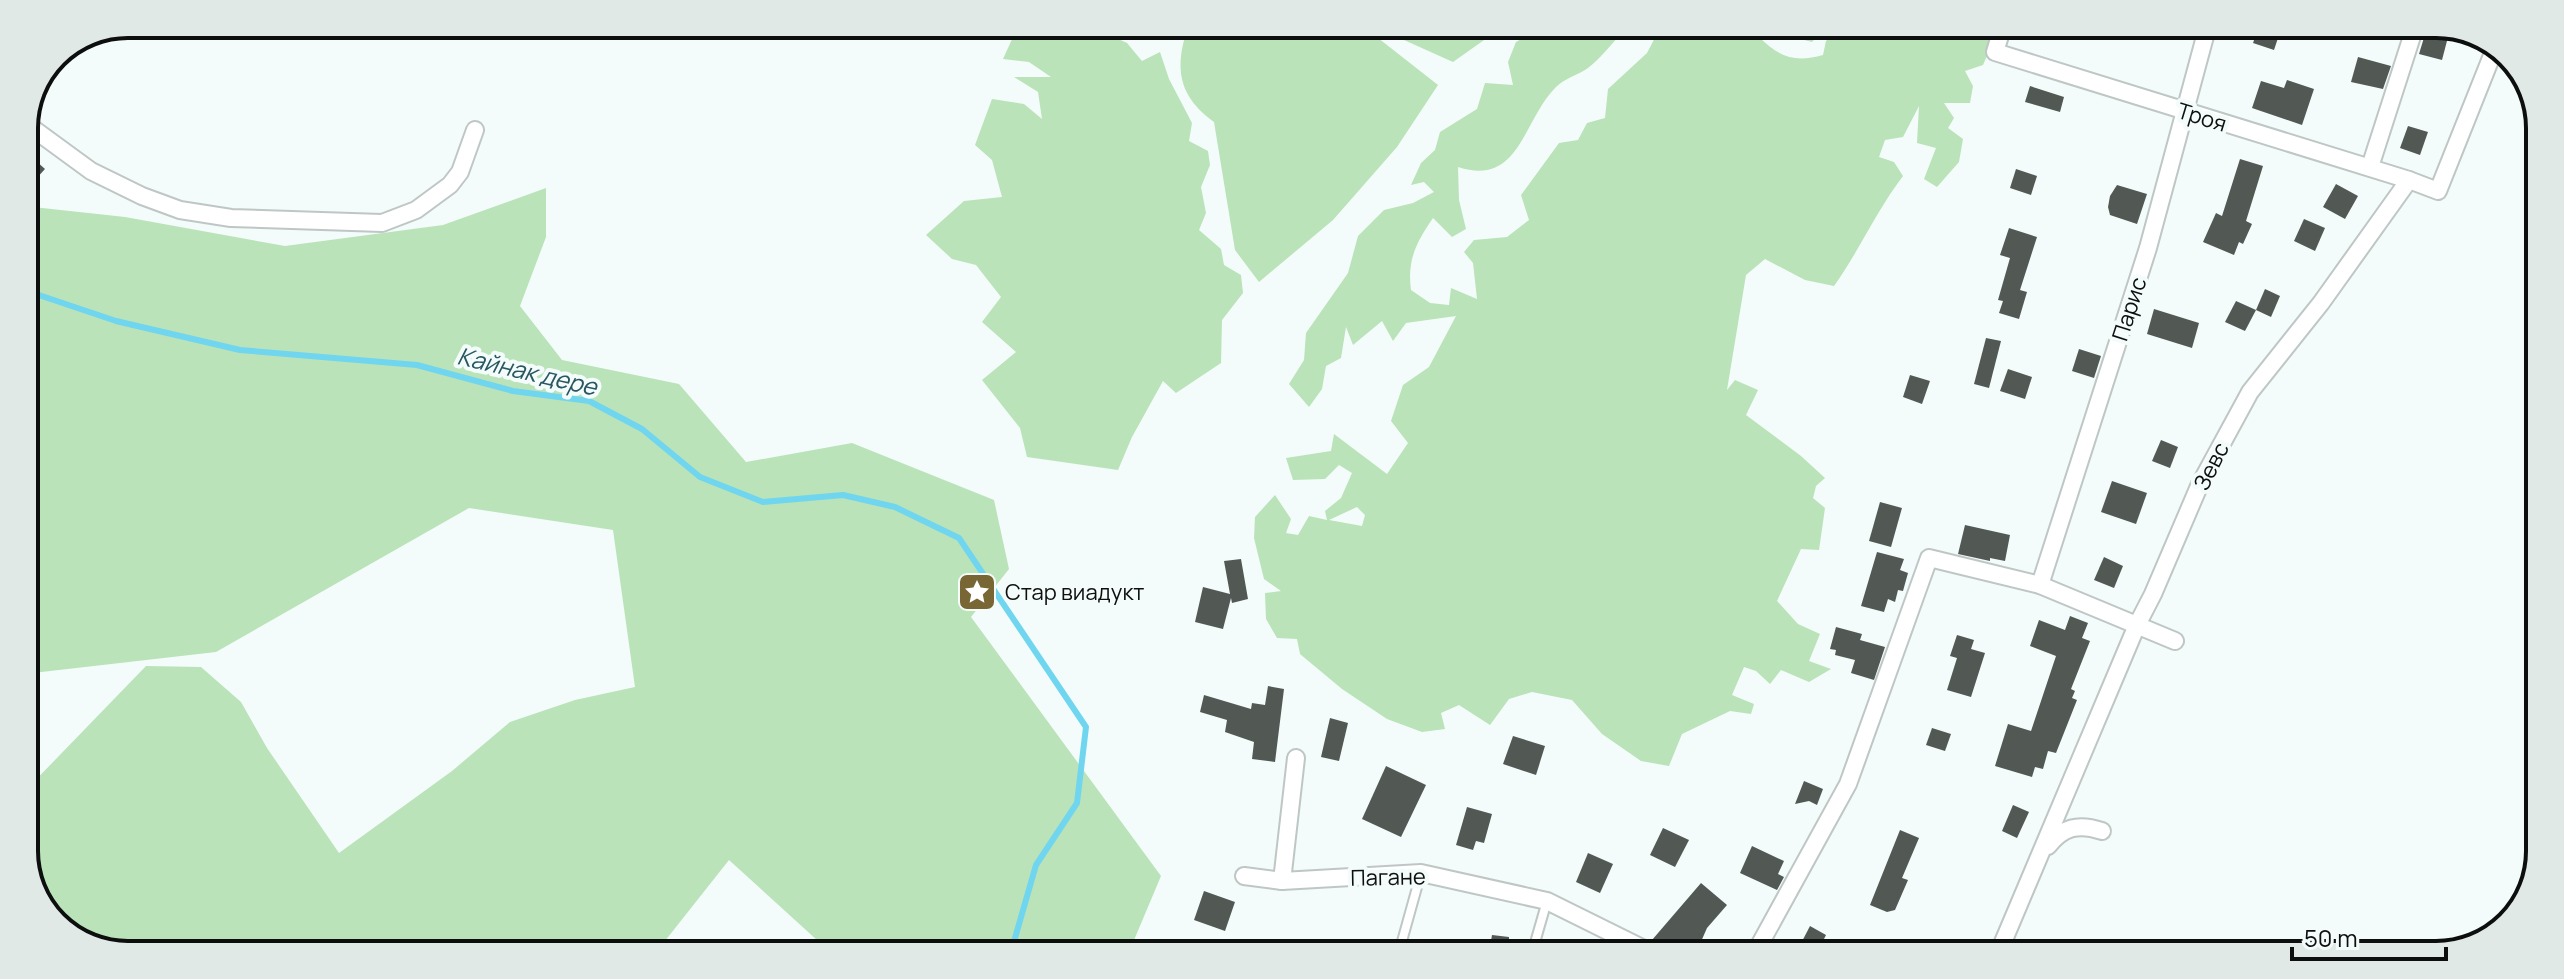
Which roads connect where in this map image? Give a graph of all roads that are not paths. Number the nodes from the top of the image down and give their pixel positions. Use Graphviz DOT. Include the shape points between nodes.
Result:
graph roads {
  1 [pos="1999,38"];
  2 [pos="2204,38"];
  3 [pos="2411,38"];
  4 [pos="2491,57"];
  5 [pos="2183,111"];
  6 [pos="475,130"];
  7 [pos="38,132"];
  8 [pos="2370,167"];
  9 [pos="2409,180"];
  10 [pos="2040,585"];
  11 [pos="2137,625"];
  12 [pos="2175,641"];
  13 [pos="1296,758"];
  14 [pos="2102,831"];
  15 [pos="2042,852"];
  16 [pos="1421,873"];
  17 [pos="1244,876"];
  18 [pos="1282,881"];
  19 [pos="1547,901"];
  20 [pos="1402,941"];
  21 [pos="1535,941"];
  22 [pos="1628,941"];
  23 [pos="1762,941"];
  24 [pos="2003,941"];
  1 -- 5 [label="street, Троя" via="1995,52"];
  2 -- 5 [label="street, Парис"];
  3 -- 8 [label="street"];
  4 -- 9 [label="street" via="2438,191"];
  5 -- 8 [label="street, Троя"];
  5 -- 10 [label="street, Парис" via="2148,248"];
  6 -- 7 [label="street" via="450,185 416,210 382,223 231,218 180,210 91,171"];
  8 -- 9 [label="street, Троя"];
  9 -- 11 [label="street, Зевс" via="2250,392 2200,484"];
  10 -- 11 [label="street"];
  10 -- 23 [label="street" via="1929,558 1848,784"];
  11 -- 12 [label="street"];
  11 -- 15 [label="street, Зевс"];
  13 -- 18 [label="street"];
  14 -- 15 [label="street" via="2083,825 2059,832"];
  15 -- 24 [label="street, Зевс"];
  16 -- 18 [label="street, Пагане"];
  16 -- 19 [label="street, Пагане"];
  16 -- 20 [label="lane"];
  17 -- 18 [label="street, Пагане"];
  19 -- 21 [label="lane"];
  19 -- 22 [label="street, Пагане"];
}
